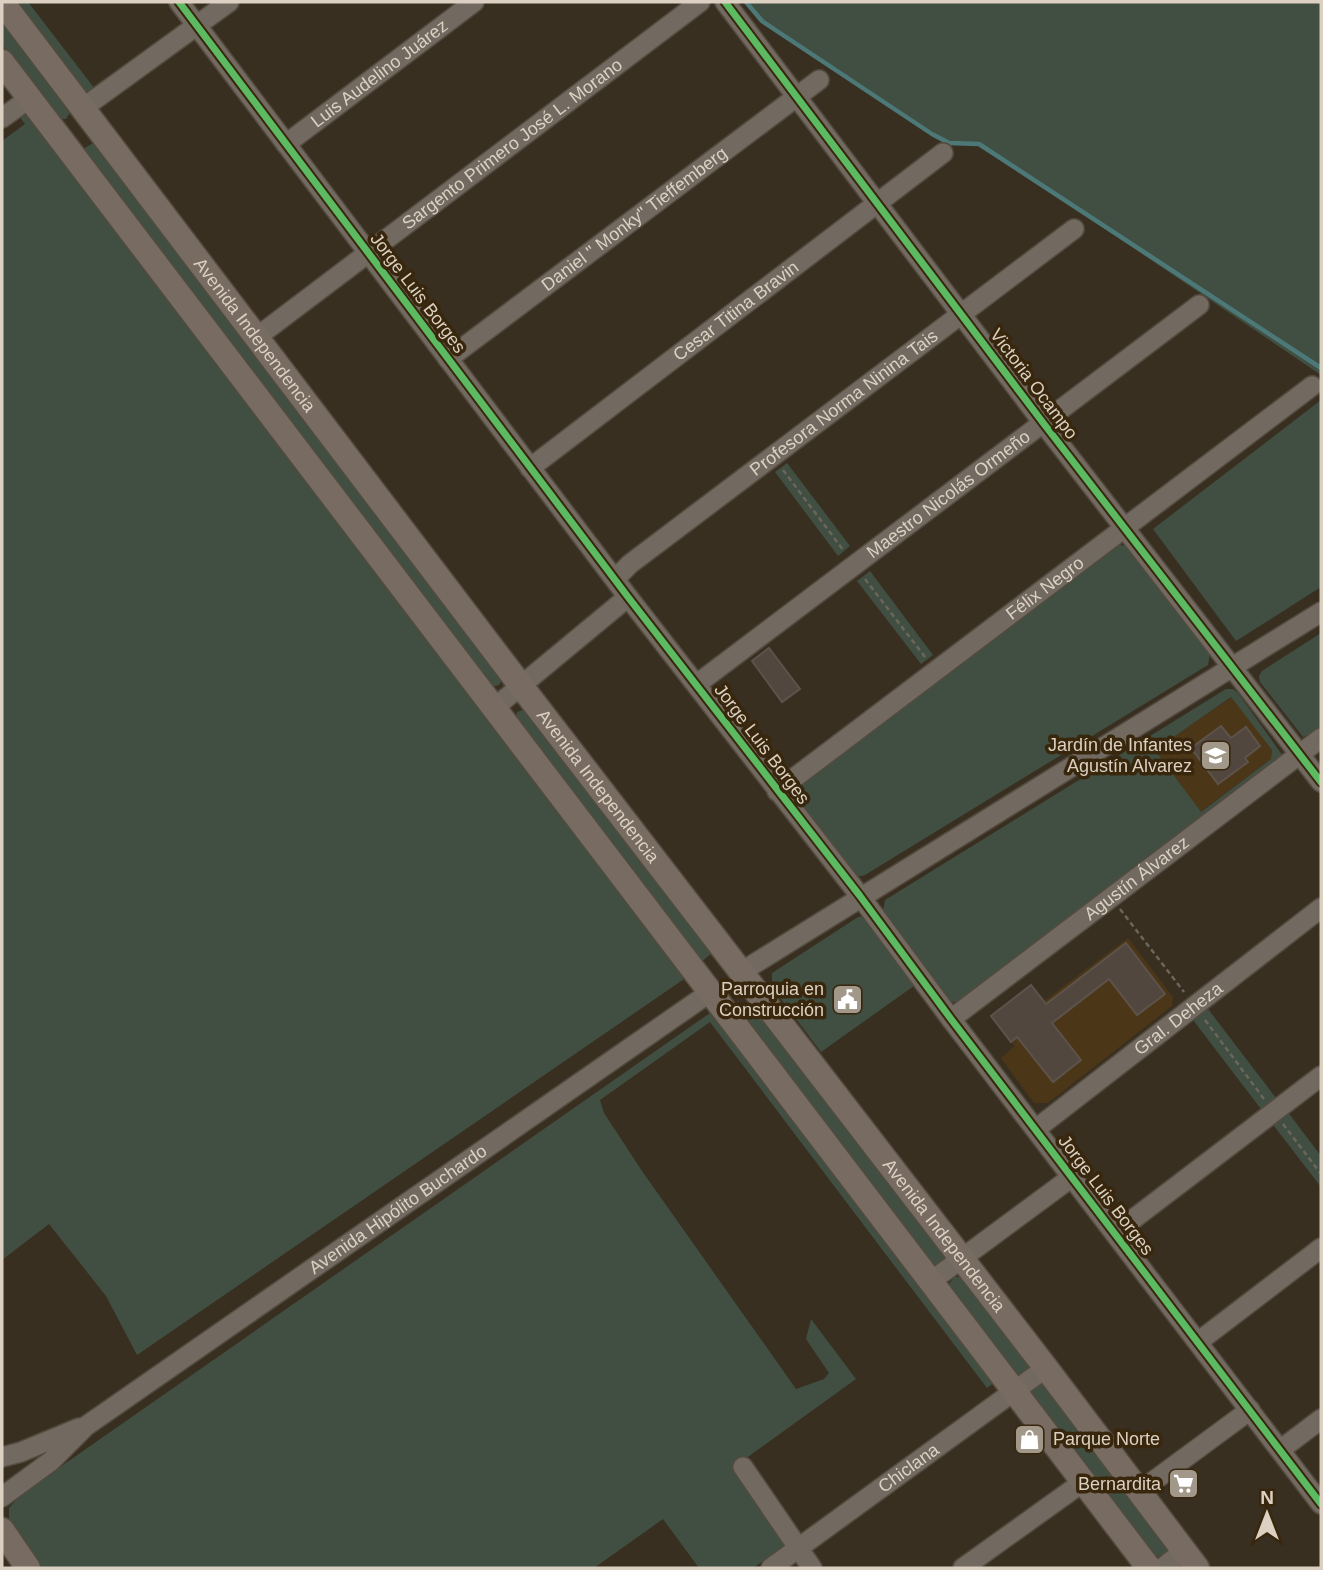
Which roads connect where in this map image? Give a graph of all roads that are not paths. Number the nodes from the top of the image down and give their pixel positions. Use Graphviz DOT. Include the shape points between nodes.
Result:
graph roads {
  1 [pos="2,2"];
  2 [pos="179,2"];
  3 [pos="229,2"];
  4 [pos="474,2"];
  5 [pos="700,2"];
  6 [pos="725,2"];
  7 [pos="196,25"];
  8 [pos="2,62"];
  9 [pos="819,80"];
  10 [pos="797,97"];
  11 [pos="30,98"];
  12 [pos="88,114"];
  13 [pos="2,118"];
  14 [pos="63,142"];
  15 [pos="286,144"];
  16 [pos="943,153"];
  17 [pos="878,204"];
  18 [pos="1074,229"];
  19 [pos="368,253"];
  20 [pos="1199,305"];
  21 [pos="962,314"];
  22 [pos="257,337"];
  23 [pos="448,359"];
  24 [pos="1312,386"];
  25 [pos="1044,424"];
  26 [pos="530,468"];
  27 [pos="1125,527"];
  28 [pos="615,579"];
  29 [pos="628,597"];
  30 [pos="1321,611"];
  31 [pos="1233,667"];
  32 [pos="697,684"];
  33 [pos="521,686"];
  34 [pos="494,708"];
  35 [pos="1321,738"];
  36 [pos="1300,754"];
  37 [pos="1321,782"];
  38 [pos="777,791"];
  39 [pos="860,896"];
  40 [pos="1321,908"];
  41 [pos="737,966"];
  42 [pos="705,988"];
  43 [pos="756,991"];
  44 [pos="725,1013"];
  45 [pos="951,1019"];
  46 [pos="1321,1076"];
  47 [pos="1036,1129"];
  48 [pos="1072,1177"];
  49 [pos="1115,1233"];
  50 [pos="1321,1248"];
  51 [pos="962,1259"];
  52 [pos="930,1282"];
  53 [pos="1198,1342"];
  54 [pos="1046,1368"];
  55 [pos="1012,1391"];
  56 [pos="1250,1410"];
  57 [pos="1321,1419"];
  58 [pos="86,1426"];
  59 [pos="1280,1450"];
  60 [pos="2,1457"];
  61 [pos="743,1467"];
  62 [pos="1083,1482"];
  63 [pos="1140,1491"];
  64 [pos="2,1497"];
  65 [pos="1321,1504"];
  66 [pos="2,1530"];
  67 [pos="799,1549"];
  68 [pos="1191,1560"];
  69 [pos="28,1568"];
  70 [pos="771,1568"];
  71 [pos="812,1568"];
  72 [pos="962,1568"];
  73 [pos="1149,1568"];
  74 [pos="1162,1568"];
  1 -- 12 [label="main road, Avenida Independencia"];
  2 -- 7 [label="street, Jorge Luis Borges"];
  3 -- 7 [label="street"];
  4 -- 15 [label="street, Luis Audelino Juárez"];
  5 -- 19 [label="street, Sargento Primero José L. Morano"];
  6 -- 10 [label="street, Victoria Ocampo"];
  7 -- 12 [label="street"];
  7 -- 15 [label="street, Jorge Luis Borges"];
  8 -- 11 [label="main road, Avenida Independencia"];
  9 -- 10 [label="street, Daniel \" Monky\" Tieffemberg"];
  10 -- 17 [label="street, Victoria Ocampo"];
  10 -- 23 [label="street, Daniel \" Monky\" Tieffemberg"];
  11 -- 13 [label="street"];
  11 -- 14 [label="main road, Avenida Independencia"];
  12 -- 14 [label="main road"];
  12 -- 22 [label="main road, Avenida Independencia"];
  14 -- 34 [label="main road, Avenida Independencia"];
  15 -- 19 [label="street, Jorge Luis Borges"];
  16 -- 17 [label="street, Cesar Titina Bravin"];
  17 -- 21 [label="street, Victoria Ocampo"];
  17 -- 26 [label="street, Cesar Titina Bravin"];
  18 -- 21 [label="street, Profesora Norma Ninina Tais"];
  19 -- 22 [label="street, Sargento Primero José L. Morano"];
  19 -- 23 [label="street, Jorge Luis Borges"];
  20 -- 25 [label="street, Maestro Nicolás Ormeño"];
  21 -- 25 [label="street, Victoria Ocampo"];
  21 -- 28 [label="street, Profesora Norma Ninina Tais"];
  22 -- 33 [label="main road, Avenida Independencia"];
  23 -- 26 [label="street, Jorge Luis Borges"];
  24 -- 27 [label="street, Félix Negro"];
  25 -- 27 [label="street, Victoria Ocampo"];
  25 -- 32 [label="street, Maestro Nicolás Ormeño"];
  26 -- 28 [label="street, Jorge Luis Borges"];
  27 -- 31 [label="street, Victoria Ocampo"];
  27 -- 38 [label="street, Félix Negro"];
  28 -- 29 [label="street, Jorge Luis Borges"];
  29 -- 32 [label="street, Jorge Luis Borges"];
  29 -- 33 [label="street"];
  30 -- 31 [label="street"];
  31 -- 36 [label="street, Victoria Ocampo"];
  31 -- 39 [label="street"];
  32 -- 38 [label="street, Jorge Luis Borges"];
  33 -- 34 [label="street"];
  33 -- 41 [label="main road, Avenida Independencia"];
  34 -- 42 [label="main road, Avenida Independencia"];
  35 -- 36 [label="street, Agustín Álvarez"];
  36 -- 37 [label="street, Victoria Ocampo"];
  36 -- 45 [label="street, Agustín Álvarez"];
  38 -- 39 [label="street, Jorge Luis Borges"];
  39 -- 41 [label="street"];
  39 -- 45 [label="street, Jorge Luis Borges"];
  40 -- 47 [label="street, Gral. Deheza"];
  41 -- 42 [label="main road" via="712,965"];
  41 -- 43 [label="main road, Avenida Independencia"];
  42 -- 44 [label="main road, Avenida Independencia"];
  42 -- 58 [label="street, Avenida Hipólito Buchardo"];
  43 -- 44 [label="main road" via="742,1010"];
  43 -- 51 [label="main road, Avenida Independencia"];
  44 -- 52 [label="main road, Avenida Independencia"];
  45 -- 47 [label="street, Jorge Luis Borges"];
  46 -- 49 [label="street"];
  47 -- 48 [label="street, Jorge Luis Borges"];
  48 -- 49 [label="street, Jorge Luis Borges"];
  48 -- 51 [label="street"];
  49 -- 53 [label="street, Jorge Luis Borges"];
  50 -- 53 [label="street"];
  51 -- 52 [label="street"];
  51 -- 54 [label="main road, Avenida Independencia"];
  52 -- 55 [label="main road, Avenida Independencia"];
  53 -- 56 [label="street, Jorge Luis Borges"];
  54 -- 55 [label="street, Chiclana"];
  54 -- 63 [label="main road, Avenida Independencia"];
  55 -- 62 [label="main road, Avenida Independencia"];
  55 -- 67 [label="street, Chiclana"];
  56 -- 59 [label="street, Jorge Luis Borges"];
  56 -- 63 [label="street"];
  57 -- 59 [label="street"];
  58 -- 60 [label="street, Avenida Hipólito Buchardo"];
  58 -- 64 [label="street, Avenida Hipólito Buchardo" via="51,1461"];
  59 -- 65 [label="street, Jorge Luis Borges"];
  61 -- 67 [label="street"];
  62 -- 72 [label="street"];
  62 -- 73 [label="main road, Avenida Independencia"];
  63 -- 68 [label="main road, Avenida Independencia"];
  66 -- 69 [label="main road"];
  67 -- 70 [label="street, Chiclana"];
  67 -- 71 [label="street"];
  68 -- 74 [label="street"];
}
